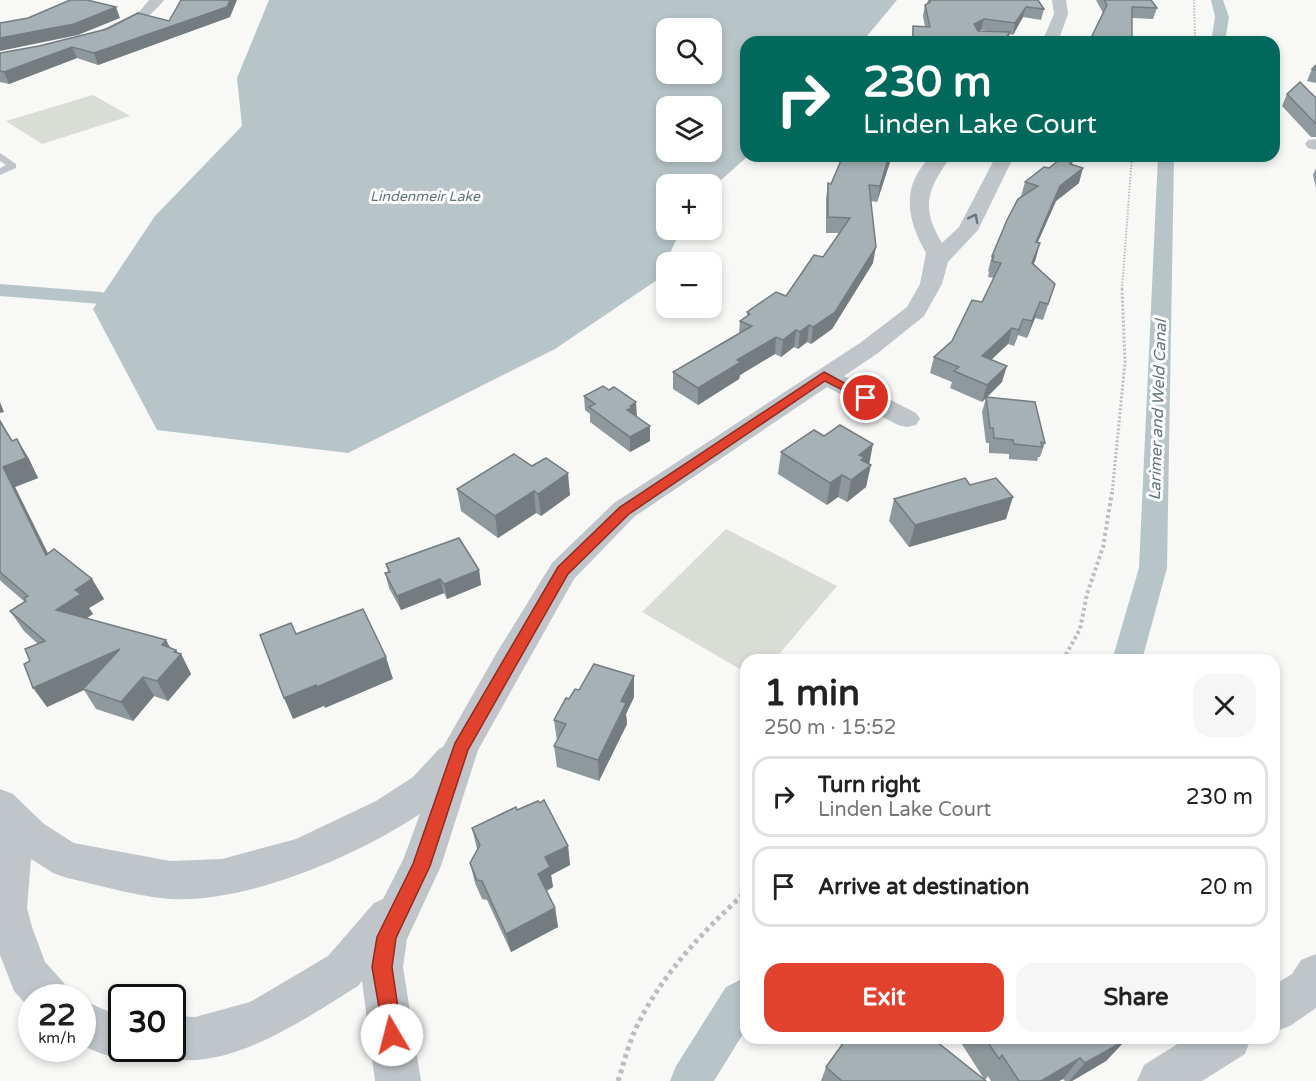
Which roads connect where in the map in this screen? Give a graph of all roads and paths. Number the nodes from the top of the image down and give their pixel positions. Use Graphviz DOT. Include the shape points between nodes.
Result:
graph roads {
  1 [pos="157,0"];
  2 [pos="1059,0"];
  3 [pos="1194,0"];
  4 [pos="98,36"];
  5 [pos="1052,36"];
  6 [pos="1193,36"];
  7 [pos="0,156"];
  8 [pos="936,162"];
  9 [pos="1002,162"];
  10 [pos="1132,162"];
  11 [pos="0,172"];
  12 [pos="937,262"];
  13 [pos="824,376"];
  14 [pos="907,419"];
  15 [pos="1067,654"];
  16 [pos="461,748"];
  17 [pos="2,808"];
  18 [pos="740,897"];
  19 [pos="402,902"];
  20 [pos="36,984"];
  21 [pos="186,1039"];
  22 [pos="1219,1044"];
  23 [pos="399,1081"];
  24 [pos="618,1081"];
  25 [pos="1160,1081"];
  1 -- 4 [label="street" via="137,19"];
  2 -- 5 [label="street" via="1061,14"];
  3 -- 6 [label="path"];
  7 -- 11 [label="lane" via="13,166"];
  8 -- 12 [label="street" via="923,183 918,204"];
  12 -- 9 [label="street, one-way" via="968,230"];
  10 -- 15 [label="path" via="1122,294 1125,362 1112,493 1103,547 1080,629"];
  12 -- 13 [label="street" via="931,284 916,311 869,348"];
  13 -- 14 [label="street"];
  13 -- 16 [label="street" via="624,510 563,571"];
  16 -- 17 [label="street" via="426,789 389,813 302,855 222,878 170,880 67,860 30,837"];
  16 -- 19 [label="street" via="421,866"];
  17 -- 20 [label="street" via="12,844 7,908 10,927 29,976"];
  18 -- 24 [label="path" via="715,919 664,977 635,1030"];
  19 -- 21 [label="street" via="343,971 258,1022"];
  19 -- 23 [label="street" via="386,937 382,967"];
  22 -- 25 [label="street"];
}
